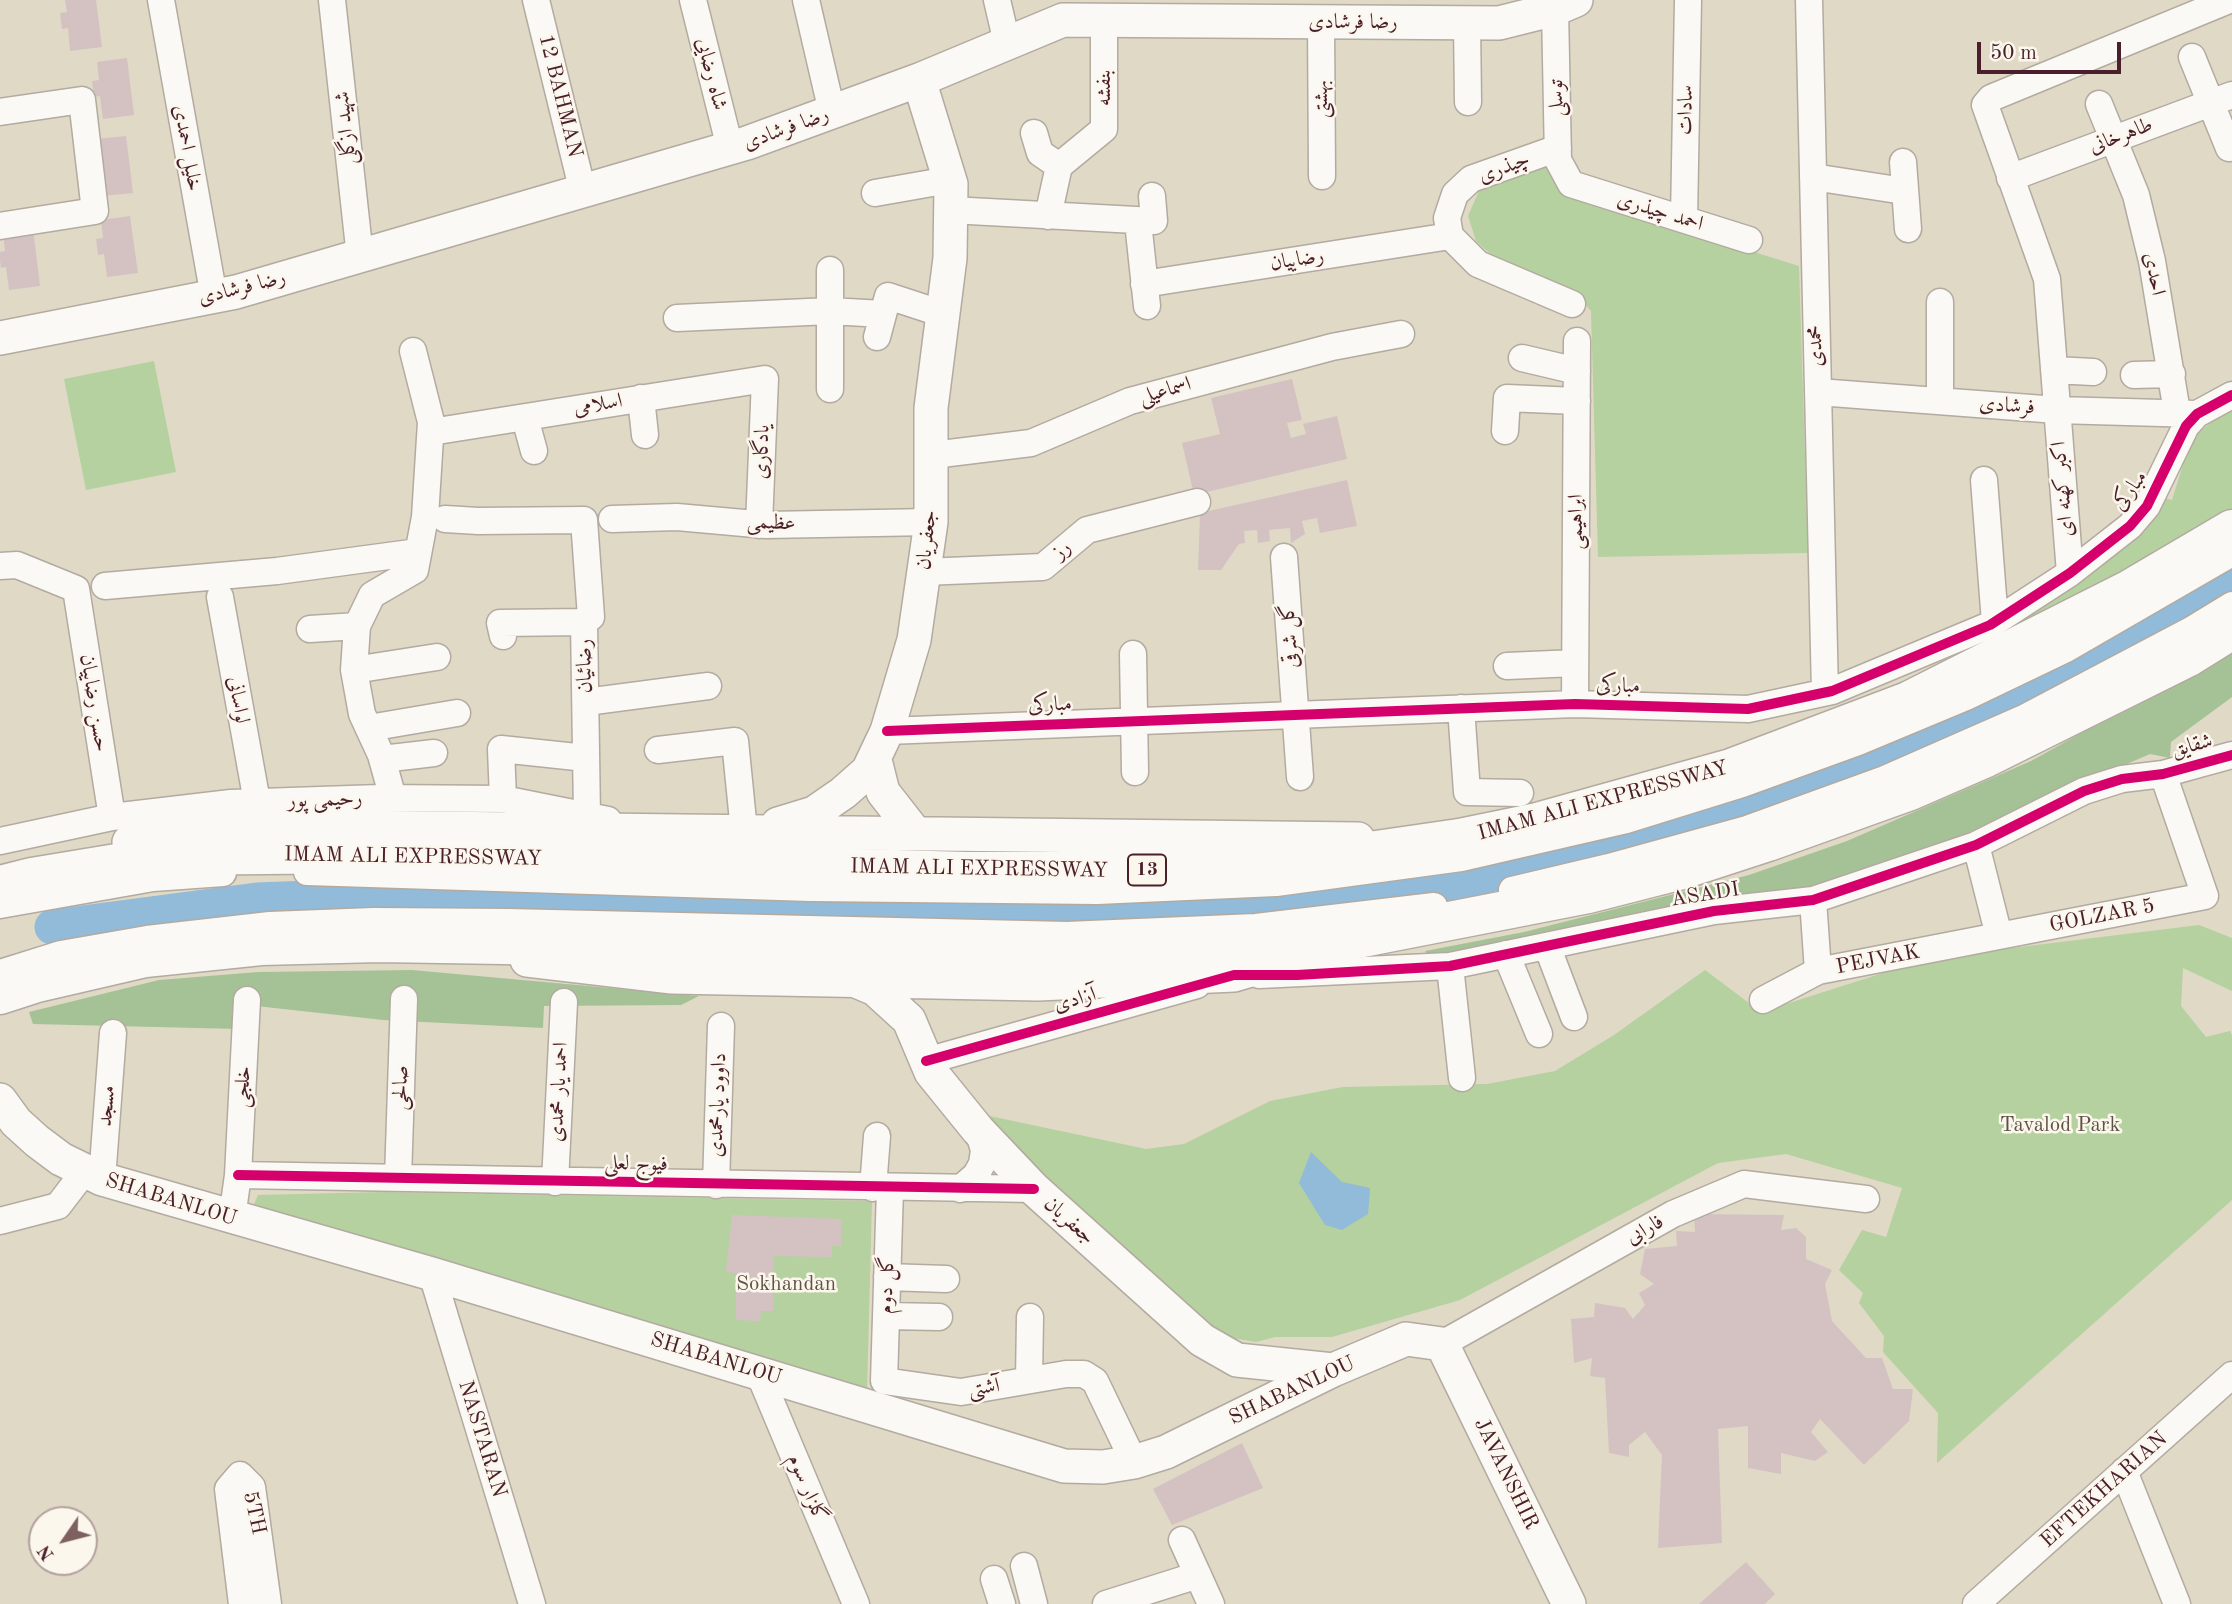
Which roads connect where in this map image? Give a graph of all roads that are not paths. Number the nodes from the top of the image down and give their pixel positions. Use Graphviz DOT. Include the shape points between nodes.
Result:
graph roads {
  1 [pos="161,0"];
  2 [pos="332,0"];
  3 [pos="537,0"];
  4 [pos="693,0"];
  5 [pos="806,0"];
  6 [pos="998,0"];
  7 [pos="1688,0"];
  8 [pos="1809,0"];
  9 [pos="2229,0"];
  10 [pos="1565,5"];
  11 [pos="1167,10"];
  12 [pos="1087,13"];
  13 [pos="1321,22"];
  14 [pos="1467,23"];
  15 [pos="1007,43"];
  16 [pos="2193,57"];
  17 [pos="919,80"];
  18 [pos="2221,99"];
  19 [pos="1468,102"];
  20 [pos="2099,104"];
  21 [pos="0,112"];
  22 [pos="832,112"];
  23 [pos="1034,133"];
  24 [pos="2113,139"];
  25 [pos="730,148"];
  26 [pos="1558,148"];
  27 [pos="2229,148"];
  28 [pos="1903,162"];
  29 [pos="1059,166"];
  30 [pos="1322,176"];
  31 [pos="1813,177"];
  32 [pos="2010,178"];
  33 [pos="1571,184"];
  34 [pos="1904,191"];
  35 [pos="583,192"];
  36 [pos="875,192"];
  37 [pos="950,195"];
  38 [pos="1152,196"];
  39 [pos="1048,216"];
  40 [pos="1684,219"];
  41 [pos="1138,222"];
  42 [pos="0,226"];
  43 [pos="1908,229"];
  44 [pos="1450,236"];
  45 [pos="1749,240"];
  46 [pos="360,257"];
  47 [pos="830,270"];
  48 [pos="214,297"];
  49 [pos="1940,302"];
  50 [pos="1572,304"];
  51 [pos="830,311"];
  52 [pos="943,314"];
  53 [pos="677,318"];
  54 [pos="1401,334"];
  55 [pos="0,338"];
  56 [pos="1577,341"];
  57 [pos="413,351"];
  58 [pos="1522,358"];
  59 [pos="2054,370"];
  60 [pos="1577,372"];
  61 [pos="2093,372"];
  62 [pos="2172,374"];
  63 [pos="2134,375"];
  64 [pos="765,379"];
  65 [pos="830,388"];
  66 [pos="1818,392"];
  67 [pos="2232,395"];
  68 [pos="641,398"];
  69 [pos="1577,401"];
  70 [pos="1941,401"];
  71 [pos="2057,410"];
  72 [pos="2187,413"];
  73 [pos="525,418"];
  74 [pos="1505,431"];
  75 [pos="431,432"];
  76 [pos="646,435"];
  77 [pos="534,451"];
  78 [pos="933,455"];
  79 [pos="1984,480"];
  80 [pos="1197,502"];
  81 [pos="445,519"];
  82 [pos="612,519"];
  83 [pos="931,522"];
  84 [pos="2232,523"];
  85 [pos="759,525"];
  86 [pos="2222,544"];
  87 [pos="418,552"];
  88 [pos="1284,558"];
  89 [pos="0,566"];
  90 [pos="924,572"];
  91 [pos="2070,573"];
  92 [pos="105,586"];
  93 [pos="220,597"];
  94 [pos="2232,605"];
  95 [pos="499,620"];
  96 [pos="584,622"];
  97 [pos="1995,622"];
  98 [pos="357,626"];
  99 [pos="310,629"];
  100 [pos="2232,630"];
  101 [pos="1133,654"];
  102 [pos="437,657"];
  103 [pos="1575,663"];
  104 [pos="1507,666"];
  105 [pos="354,670"];
  106 [pos="708,686"];
  107 [pos="1825,692"];
  108 [pos="586,702"];
  109 [pos="1575,704"];
  110 [pos="1461,708"];
  111 [pos="457,713"];
  112 [pos="1296,715"];
  113 [pos="1132,721"];
  114 [pos="369,729"];
  115 [pos="881,746"];
  116 [pos="658,750"];
  117 [pos="434,753"];
  118 [pos="2232,755"];
  119 [pos="586,758"];
  120 [pos="382,759"];
  121 [pos="1135,772"];
  122 [pos="2163,774"];
  123 [pos="1300,777"];
  124 [pos="1520,793"];
  125 [pos="393,798"];
  126 [pos="503,799"];
  127 [pos="257,802"];
  128 [pos="587,816"];
  129 [pos="112,817"];
  130 [pos="650,829"];
  131 [pos="744,831"];
  132 [pos="915,833"];
  133 [pos="1459,838"];
  134 [pos="0,841"];
  135 [pos="1976,845"];
  136 [pos="16,881"];
  137 [pos="1813,900"];
  138 [pos="0,905"];
  139 [pos="1999,936"];
  140 [pos="1352,940"];
  141 [pos="379,943"];
  142 [pos="1547,946"];
  143 [pos="1506,954"];
  144 [pos="1450,966"];
  145 [pos="1818,971"];
  146 [pos="0,973"];
  147 [pos="1234,975"];
  148 [pos="854,980"];
  149 [pos="964,984"];
  150 [pos="0,995"];
  151 [pos="404,999"];
  152 [pos="247,1000"];
  153 [pos="1763,1000"];
  154 [pos="564,1002"];
  155 [pos="1574,1017"];
  156 [pos="909,1020"];
  157 [pos="721,1026"];
  158 [pos="113,1033"];
  159 [pos="1539,1034"];
  160 [pos="926,1061"];
  161 [pos="1462,1078"];
  162 [pos="0,1100"];
  163 [pos="978,1130"];
  164 [pos="877,1136"];
  165 [pos="93,1175"];
  166 [pos="238,1175"];
  167 [pos="398,1178"];
  168 [pos="555,1182"];
  169 [pos="716,1185"];
  170 [pos="881,1188"];
  171 [pos="960,1189"];
  172 [pos="1034,1189"];
  173 [pos="1866,1199"];
  174 [pos="232,1219"];
  175 [pos="0,1221"];
  176 [pos="432,1274"];
  177 [pos="887,1277"];
  178 [pos="946,1279"];
  179 [pos="886,1316"];
  180 [pos="939,1317"];
  181 [pos="1030,1317"];
  182 [pos="1442,1344"];
  183 [pos="1237,1360"];
  184 [pos="1333,1370"];
  185 [pos="758,1371"];
  186 [pos="2232,1375"];
  187 [pos="1029,1380"];
  188 [pos="884,1381"];
  189 [pos="1256,1408"];
  190 [pos="1134,1462"];
  191 [pos="2124,1471"];
  192 [pos="1182,1540"];
  193 [pos="1024,1566"];
  194 [pos="1198,1575"];
  195 [pos="242,1604"];
  196 [pos="268,1604"];
  197 [pos="532,1604"];
  198 [pos="856,1604"];
  199 [pos="1034,1604"];
  200 [pos="1105,1604"];
  201 [pos="1212,1604"];
  202 [pos="1569,1604"];
  203 [pos="1976,1604"];
  204 [pos="2177,1604"];
  1 -- 48 [label="street, خلیل احمدی"];
  2 -- 46 [label="street, شهید ازگلی"];
  3 -- 35 [label="street, 12 BAHMAN"];
  4 -- 25 [label="street, شاه رضایی"];
  5 -- 22 [label="street"];
  6 -- 15 [label="street"];
  7 -- 40 [label="street, سادات"];
  8 -- 31 [label="street, محمدی"];
  9 -- 32 [label="street, اکبر کهنه ای" via="1991,98 1985,105"];
  10 -- 14 [label="main road, رضا فرشادی" via="1499,23"];
  10 -- 26 [label="street, توسلی"];
  11 -- 12 [label="main road, رضا فرشادی"];
  11 -- 13 [label="main road, رضا فرشادی"];
  12 -- 15 [label="main road, رضا فرشادی"];
  12 -- 29 [label="street, بنفشه" via="1104,130"];
  13 -- 14 [label="main road, رضا فرشادی"];
  13 -- 30 [label="street, بهشتی"];
  14 -- 19 [label="street"];
  15 -- 17 [label="main road, رضا فرشادی"];
  16 -- 18 [label="street"];
  17 -- 22 [label="main road, رضا فرشادی"];
  17 -- 37 [label="main road, جعفریان"];
  18 -- 24 [label="street, طاهرخانی"];
  18 -- 27 [label="street"];
  20 -- 24 [label="street, احدی"];
  21 -- 42 [label="street" via="82,100 95,211"];
  22 -- 25 [label="main road, رضا فرشادی"];
  23 -- 29 [label="street" via="1040,153"];
  24 -- 32 [label="street, طاهرخانی"];
  24 -- 62 [label="street, احدی" via="2136,195"];
  25 -- 35 [label="main road, رضا فرشادی"];
  26 -- 33 [label="street, توسلی" via="1558,160"];
  26 -- 44 [label="street, چیذری" via="1471,179 1455,194 1447,218"];
  28 -- 34 [label="street"];
  29 -- 39 [label="street"];
  31 -- 34 [label="street"];
  31 -- 66 [label="street, محمدی"];
  32 -- 59 [label="street, اکبر کهنه ای" via="2047,279"];
  33 -- 40 [label="street, احمد چیذری"];
  34 -- 43 [label="street"];
  35 -- 46 [label="main road, رضا فرشادی"];
  36 -- 37 [label="street"];
  37 -- 39 [label="street"];
  37 -- 52 [label="main road, جعفریان" via="950,258"];
  38 -- 41 [label="street" via="1154,221"];
  39 -- 41 [label="street"];
  40 -- 45 [label="street, احمد چیذری"];
  41 -- 44 [label="street, رضاییان" via="1146,295"];
  44 -- 50 [label="street" via="1478,264"];
  46 -- 48 [label="main road, رضا فرشادی"];
  47 -- 51 [label="street"];
  48 -- 55 [label="main road, رضا فرشادی"];
  49 -- 70 [label="street"];
  51 -- 52 [label="street" via="880,325 888,296"];
  51 -- 53 [label="street"];
  51 -- 65 [label="street"];
  52 -- 78 [label="main road, جعفریان" via="931,408"];
  54 -- 78 [label="street, اسماعیلی" via="1332,347 1142,398 1031,443"];
  56 -- 60 [label="street, ابراهیمی"];
  57 -- 75 [label="street"];
  58 -- 60 [label="street"];
  59 -- 61 [label="street"];
  59 -- 71 [label="street, اکبر کهنه ای"];
  60 -- 69 [label="street, ابراهیمی"];
  62 -- 63 [label="street"];
  62 -- 72 [label="street, احدی"];
  64 -- 68 [label="street, اسلامی"];
  64 -- 85 [label="street, یادگاری"];
  66 -- 70 [label="street, فرشادی"];
  66 -- 107 [label="street, محمدی"];
  67 -- 72 [label="street, مبارکی"];
  68 -- 73 [label="street, اسلامی"];
  68 -- 76 [label="street"];
  69 -- 74 [label="street" via="1507,398"];
  69 -- 103 [label="street, ابراهیمی"];
  70 -- 71 [label="street, فرشادی"];
  71 -- 72 [label="street, فرشادی"];
  71 -- 91 [label="street, اکبر کهنه ای"];
  72 -- 91 [label="street, مبارکی" via="2186,426 2147,506 2130,526"];
  73 -- 75 [label="street, اسلامی"];
  73 -- 77 [label="street"];
  75 -- 87 [label="street" via="428,499"];
  78 -- 83 [label="main road, جعفریان"];
  79 -- 97 [label="street"];
  80 -- 90 [label="street, رز" via="1087,530 1043,567"];
  81 -- 96 [label="street, رضائیان" via="584,520 590,617"];
  82 -- 85 [label="street, عظیمی" via="677,517"];
  83 -- 85 [label="street, عظیمی"];
  83 -- 90 [label="main road, جعفریان"];
  84 -- 86 [label="street"];
  86 -- 133 [label="highway, IMAM ALI EXPRESSWAY / 13" via="1896,706 1718,772 1550,819"];
  86 -- 138 [label="street" via="2066,649 1858,742 1626,820 1461,858 1276,883 1097,891 225,873 153,878"];
  87 -- 92 [label="street"];
  87 -- 98 [label="street" via="415,570 372,595"];
  88 -- 112 [label="street, گل شرقی"];
  89 -- 129 [label="street, حسن رضاییان" via="17,565 76,589"];
  90 -- 115 [label="main road, جعفریان" via="914,640"];
  91 -- 97 [label="street, مبارکی"];
  93 -- 127 [label="street, لواسانی"];
  94 -- 146 [label="street" via="2024,718 1840,797 1622,864 1419,909 1256,927 1067,934 508,922 270,925 61,954"];
  95 -- 96 [label="street"];
  96 -- 108 [label="street, رضائیان"];
  97 -- 107 [label="street, مبارکی"];
  98 -- 99 [label="street"];
  98 -- 105 [label="street"];
  100 -- 140 [label="highway" via="2189,657 1986,758 1769,842 1588,894"];
  101 -- 113 [label="street"];
  102 -- 105 [label="street"];
  103 -- 104 [label="street"];
  103 -- 109 [label="street, ابراهیمی"];
  105 -- 114 [label="street"];
  106 -- 108 [label="street"];
  107 -- 109 [label="street, مبارکی" via="1748,709"];
  108 -- 119 [label="street, رضائیان"];
  109 -- 110 [label="street, مبارکی"];
  110 -- 112 [label="street, مبارکی"];
  110 -- 124 [label="street" via="1467,792"];
  111 -- 114 [label="street"];
  112 -- 113 [label="street, مبارکی"];
  112 -- 123 [label="street, گل شرقی"];
  113 -- 115 [label="street, مبارکی"];
  113 -- 121 [label="street"];
  114 -- 120 [label="street"];
  115 -- 131 [label="main road, جعفریان" via="843,793 814,813"];
  115 -- 132 [label="main road" via="883,792"];
  116 -- 131 [label="street" via="735,741"];
  117 -- 120 [label="street"];
  118 -- 122 [label="street, شقایق"];
  119 -- 126 [label="street" via="500,749"];
  119 -- 128 [label="street, رضائیان"];
  120 -- 125 [label="street"];
  122 -- 135 [label="street, ASADI" via="2122,779 2084,791"];
  122 -- 139 [label="street, GOLZAR 5" via="2205,896"];
  125 -- 126 [label="street, رحیمی پور"];
  125 -- 127 [label="street, رحیمی پور"];
  126 -- 128 [label="street, رحیمی پور"];
  127 -- 129 [label="street, رحیمی پور"];
  128 -- 130 [label="street, رحیمی پور"];
  129 -- 134 [label="street, رحیمی پور"];
  130 -- 131 [label="main road"];
  130 -- 136 [label="main road" via="262,826 124,843"];
  131 -- 132 [label="main road"];
  132 -- 133 [label="main road"];
  133 -- 136 [label="highway, IMAM ALI EXPRESSWAY / 13" via="1300,862 1116,871 371,854 159,856"];
  135 -- 137 [label="street, ASADI"];
  135 -- 139 [label="street"];
  137 -- 142 [label="street, ASADI" via="1714,911"];
  137 -- 145 [label="street"];
  139 -- 145 [label="street, PEJVAK"];
  140 -- 141 [label="highway" via="1220,950 967,956"];
  140 -- 147 [label="main road"];
  141 -- 148 [label="main road" via="672,977"];
  141 -- 150 [label="highway" via="261,946 145,958"];
  142 -- 143 [label="street, ASADI"];
  142 -- 155 [label="street"];
  143 -- 144 [label="street, ASADI"];
  143 -- 159 [label="street"];
  144 -- 147 [label="street, ASADI"];
  144 -- 161 [label="street"];
  145 -- 153 [label="street, PEJVAK"];
  147 -- 149 [label="main road"];
  147 -- 160 [label="street, آزادی"];
  148 -- 149 [label="main road"];
  148 -- 156 [label="main road, جعفریان" via="875,989"];
  149 -- 156 [label="main road" via="930,998"];
  151 -- 167 [label="street, صالحی"];
  152 -- 166 [label="street, خلجی"];
  154 -- 168 [label="street, احمد یار محمدی"];
  156 -- 160 [label="main road, جعفریان"];
  157 -- 169 [label="street, داوود یارمحمدی"];
  158 -- 165 [label="street, مسجد"];
  160 -- 163 [label="main road, جعفریان"];
  162 -- 165 [label="main road, SHABANLOU" via="37,1141"];
  163 -- 171 [label="street" via="984,1150 982,1164"];
  163 -- 172 [label="main road, جعفریان"];
  164 -- 170 [label="street, گل دوم"];
  165 -- 174 [label="main road, SHABANLOU"];
  165 -- 175 [label="street" via="58,1206"];
  166 -- 167 [label="street, فیوج لعلی"];
  166 -- 174 [label="street"];
  167 -- 168 [label="street, فیوج لعلی"];
  168 -- 169 [label="street, فیوج لعلی"];
  169 -- 170 [label="street, فیوج لعلی"];
  170 -- 171 [label="street, فیوج لعلی"];
  170 -- 177 [label="street, گل دوم"];
  171 -- 172 [label="street, فیوج لعلی"];
  172 -- 183 [label="main road, جعفریان" via="1202,1340"];
  173 -- 182 [label="street, فارابی" via="1744,1184 1673,1214"];
  174 -- 176 [label="main road, SHABANLOU"];
  176 -- 185 [label="main road, SHABANLOU"];
  176 -- 197 [label="street, NASTARAN"];
  177 -- 178 [label="street"];
  177 -- 179 [label="street, گل دوم"];
  179 -- 180 [label="street"];
  179 -- 188 [label="street, گل دوم"];
  181 -- 187 [label="street"];
  182 -- 184 [label="main road, SHABANLOU" via="1406,1339"];
  182 -- 202 [label="main road, JAVANSHIR"];
  183 -- 184 [label="main road"];
  183 -- 189 [label="main road" via="1246,1366 1261,1398"];
  184 -- 189 [label="main road, SHABANLOU"];
  185 -- 190 [label="main road, SHABANLOU" via="1064,1466"];
  185 -- 198 [label="street, گلزار سوم"];
  186 -- 191 [label="street, EFTEKHARIAN"];
  187 -- 188 [label="street, آشتی" via="961,1392"];
  187 -- 190 [label="street, آشتی" via="1084,1374 1095,1381"];
  189 -- 190 [label="main road, SHABANLOU" via="1166,1452"];
  191 -- 203 [label="street, EFTEKHARIAN"];
  191 -- 204 [label="street"];
  192 -- 194 [label="street"];
  193 -- 199 [label="street"];
  194 -- 200 [label="street"];
  194 -- 201 [label="street"];
  195 -- 196 [label="street, 5TH" via="228,1489 240,1475 253,1487"];
}
